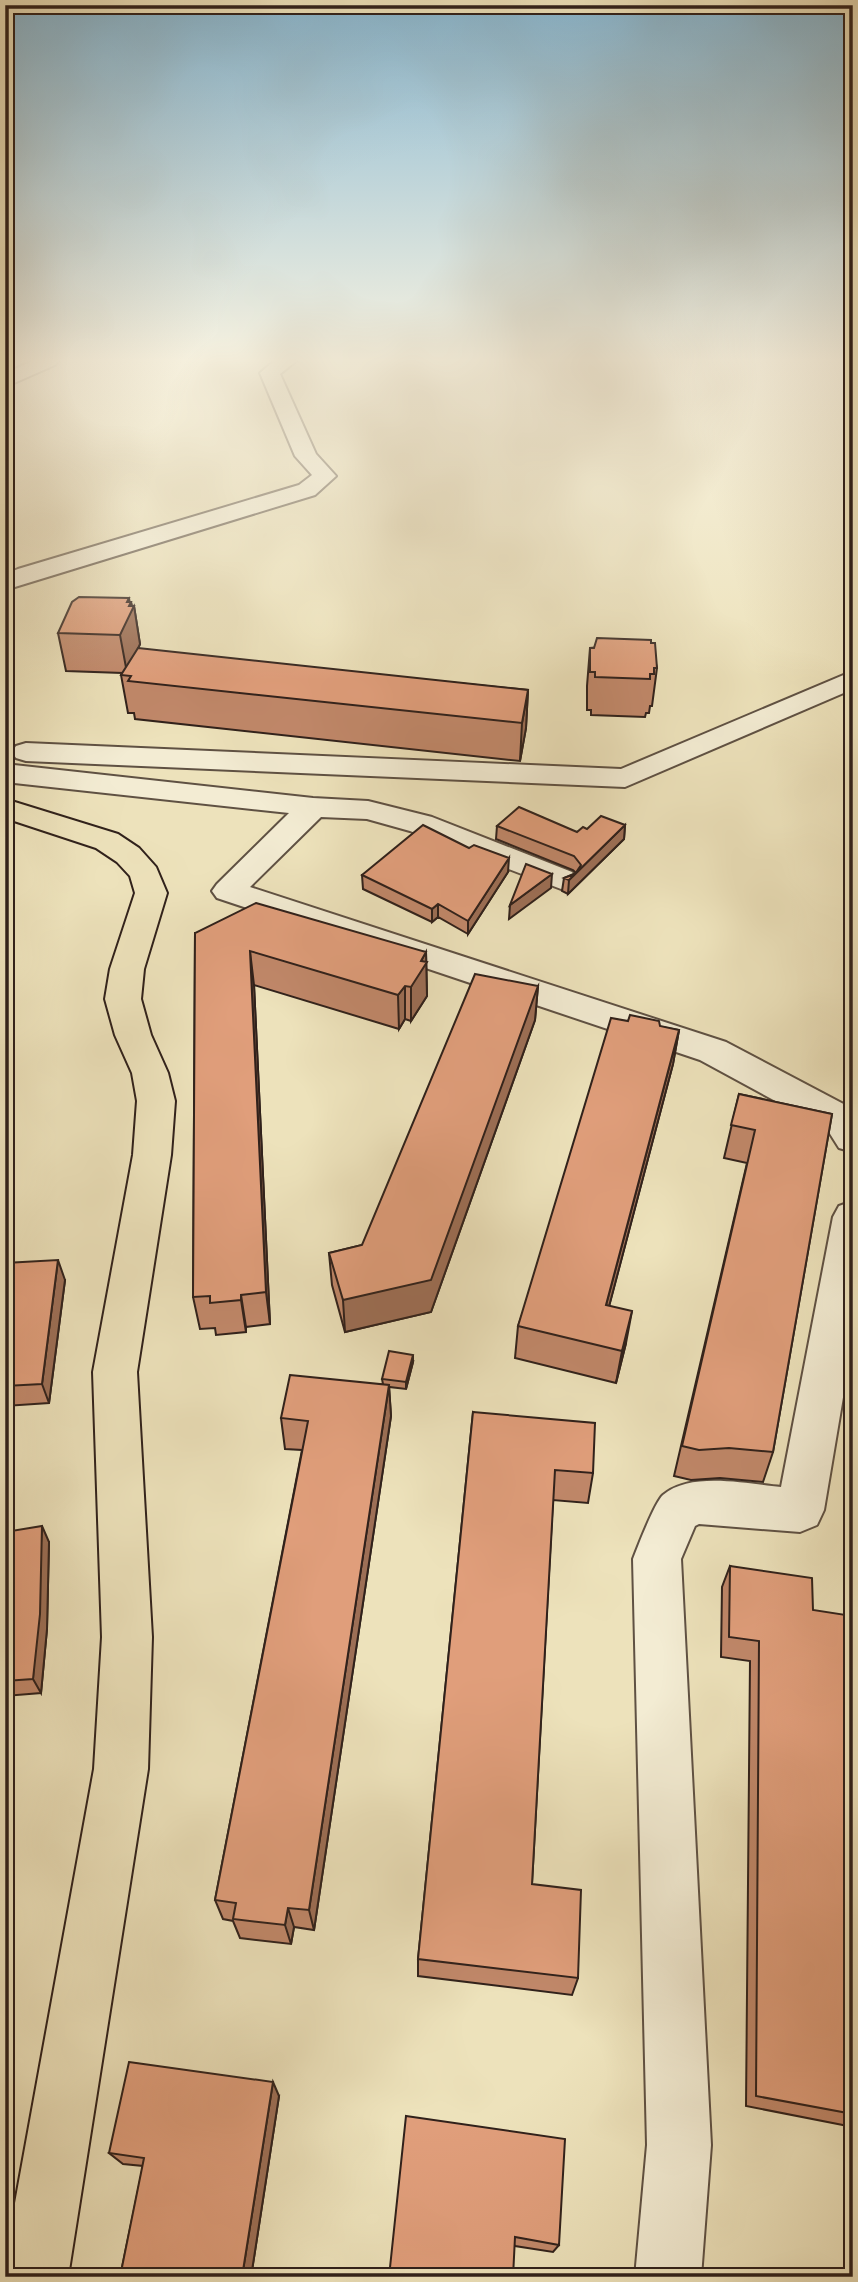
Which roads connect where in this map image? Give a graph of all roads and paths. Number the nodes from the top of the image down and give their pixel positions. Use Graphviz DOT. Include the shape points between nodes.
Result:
graph roads {
  1 [pos="317,467"];
  2 [pos="5,583"];
  3 [pos="853,679"];
  4 [pos="5,754"];
  5 [pos="5,773"];
  6 [pos="313,807"];
  7 [pos="5,808"];
  8 [pos="561,879"];
  9 [pos="853,1138"];
  10 [pos="853,1217"];
  11 [pos="35,2277"];
  12 [pos="668,2277"];
  1 -- 2 [label="street" via="325,476 307,490"];
  3 -- 4 [label="street" via="625,778 19,751"];
  5 -- 6 [label="street"];
  6 -- 8 [label="street" via="368,810 421,824"];
  6 -- 9 [label="street" via="228,891 713,1051 840,1119"];
  7 -- 11 [label="main road" via="107,841 145,874 151,893 127,969 123,999 156,1101 152,1155 115,1372 127,1637 121,1769"];
  10 -- 12 [label="street" via="800,1510 694,1502 678,1511 657,1559 679,2145"];
}
